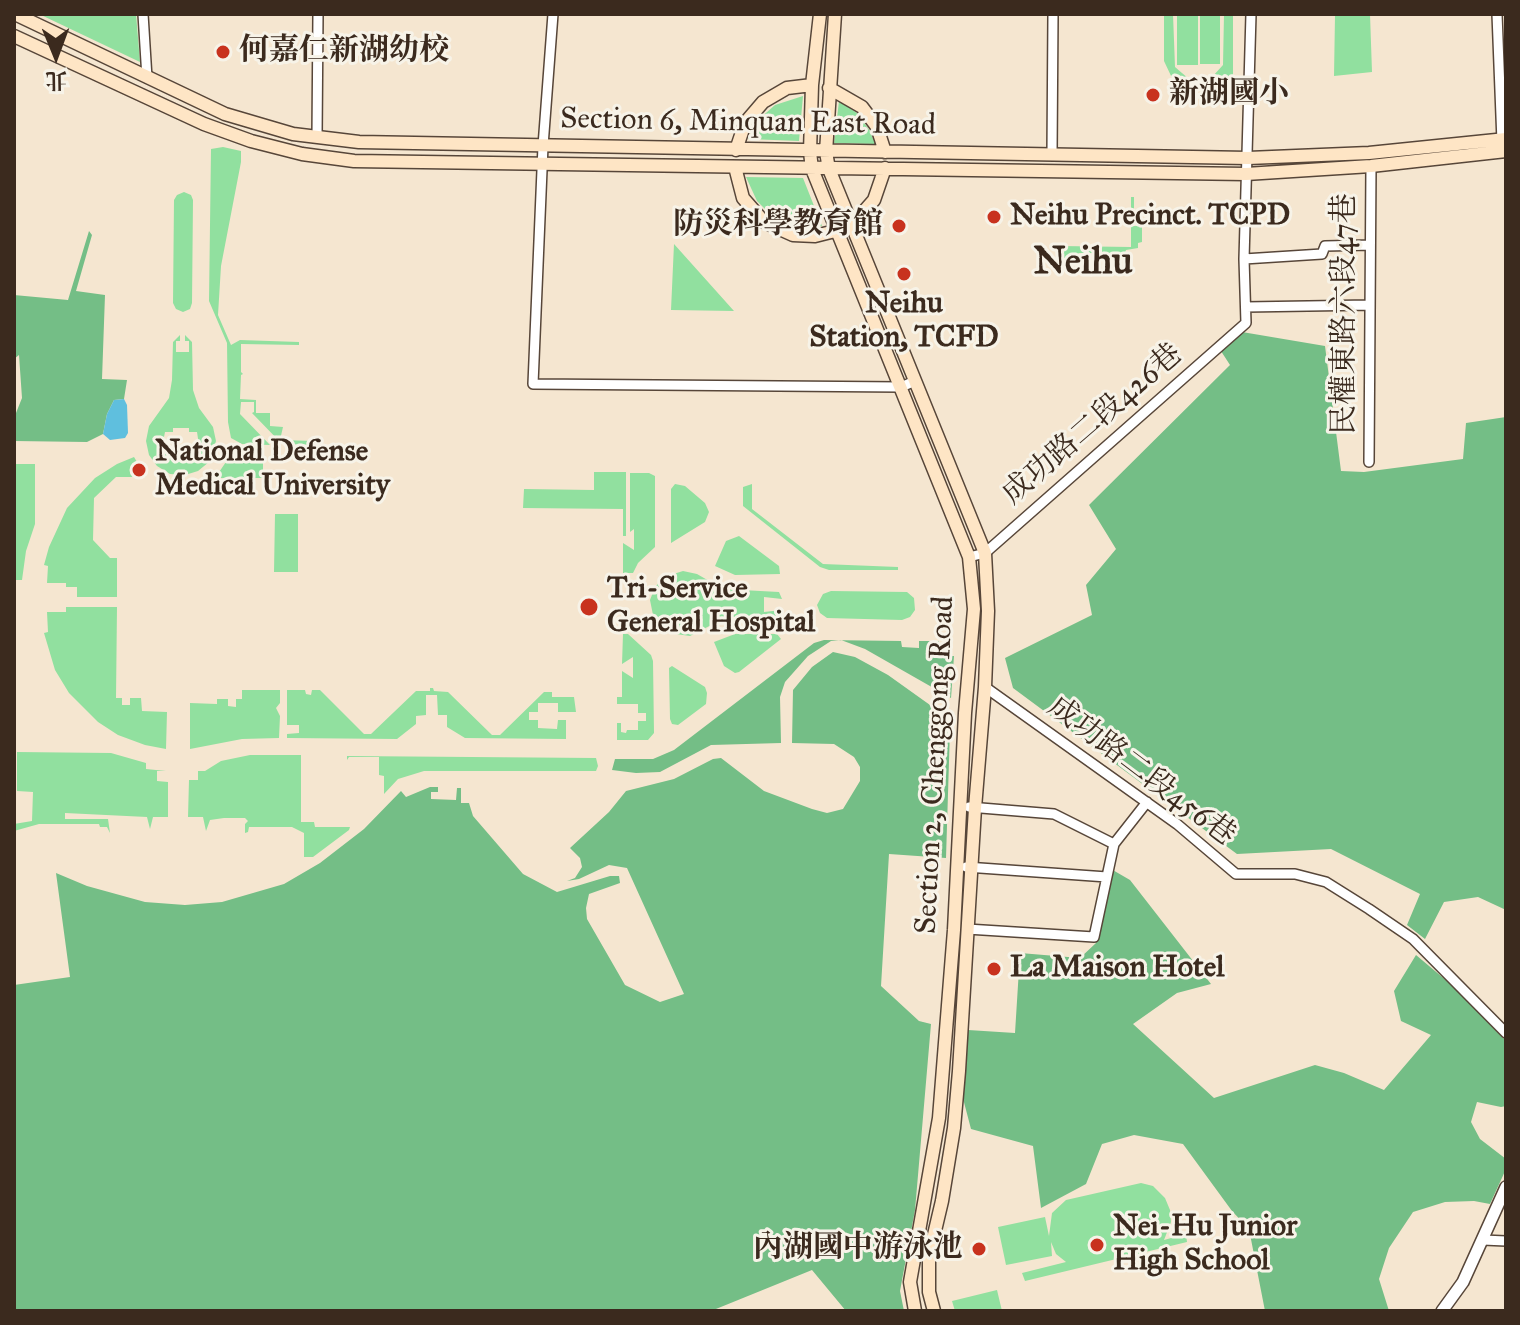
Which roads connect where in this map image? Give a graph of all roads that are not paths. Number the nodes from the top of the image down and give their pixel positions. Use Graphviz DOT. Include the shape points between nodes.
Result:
graph roads {
  1 [pos="15,14"];
  2 [pos="143,14"];
  3 [pos="318,14"];
  4 [pos="553,14"];
  5 [pos="820,14"];
  6 [pos="835,14"];
  7 [pos="1053,14"];
  8 [pos="1251,14"];
  9 [pos="1497,14"];
  10 [pos="14,36"];
  11 [pos="147,78"];
  12 [pos="812,85"];
  13 [pos="829,88"];
  14 [pos="317,137"];
  15 [pos="1504,145"];
  16 [pos="543,146"];
  17 [pos="736,150"];
  18 [pos="810,152"];
  19 [pos="826,152"];
  20 [pos="885,152"];
  21 [pos="1052,154"];
  22 [pos="1248,158"];
  23 [pos="543,164"];
  24 [pos="1371,166"];
  25 [pos="735,167"];
  26 [pos="885,168"];
  27 [pos="812,169"];
  28 [pos="829,169"];
  29 [pos="1246,174"];
  30 [pos="852,225"];
  31 [pos="835,231"];
  32 [pos="1370,245"];
  33 [pos="1244,259"];
  34 [pos="1370,305"];
  35 [pos="1246,307"];
  36 [pos="915,381"];
  37 [pos="901,387"];
  38 [pos="1369,462"];
  39 [pos="985,553"];
  40 [pos="969,557"];
  41 [pos="985,687"];
  42 [pos="1147,802"];
  43 [pos="960,807"];
  44 [pos="975,808"];
  45 [pos="1114,844"];
  46 [pos="958,867"];
  47 [pos="972,867"];
  48 [pos="1107,877"];
  49 [pos="967,929"];
  50 [pos="1506,1033"];
  51 [pos="1506,1187"];
  52 [pos="1483,1240"];
  53 [pos="1506,1241"];
  54 [pos="915,1311"];
  55 [pos="934,1311"];
  56 [pos="1442,1311"];
  1 -- 11 [label="main road, Section 6, Minquan East Road"];
  2 -- 11 [label="street"];
  3 -- 14 [label="street"];
  4 -- 16 [label="street"];
  5 -- 12 [label="main road, Section 2, Chenggong Road"];
  6 -- 13 [label="main road, Section 2, Chenggong Road"];
  7 -- 21 [label="street"];
  8 -- 22 [label="street"];
  9 -- 15 [label="street"];
  10 -- 23 [label="main road, Section 6, Minquan East Road" via="204,124 302,154 354,161"];
  11 -- 14 [label="main road, Section 6, Minquan East Road" via="225,114"];
  12 -- 17 [label="main road" via="787,88 763,102 745,123"];
  12 -- 18 [label="main road, Section 2, Chenggong Road"];
  13 -- 19 [label="main road, Section 2, Chenggong Road"];
  13 -- 20 [label="main road" via="862,107 877,127"];
  14 -- 16 [label="main road, Section 6, Minquan East Road"];
  15 -- 22 [label="main road, Section 6, Minquan East Road"];
  15 -- 24 [label="main road, Section 6, Minquan East Road"];
  16 -- 17 [label="main road, Section 6, Minquan East Road"];
  16 -- 23 [label="street"];
  17 -- 18 [label="main road, Section 6, Minquan East Road"];
  18 -- 19 [label="main road, Section 6, Minquan East Road"];
  18 -- 27 [label="main road, Section 2, Chenggong Road"];
  19 -- 20 [label="main road, Section 6, Minquan East Road"];
  19 -- 28 [label="main road, Section 2, Chenggong Road"];
  20 -- 21 [label="main road, Section 6, Minquan East Road"];
  21 -- 22 [label="main road, Section 6, Minquan East Road"];
  22 -- 29 [label="street"];
  23 -- 25 [label="main road, Section 6, Minquan East Road"];
  23 -- 37 [label="street" via="533,384"];
  24 -- 29 [label="main road, Section 6, Minquan East Road"];
  24 -- 32 [label="street, 民權東路六段47巷"];
  25 -- 27 [label="main road, Section 6, Minquan East Road"];
  25 -- 31 [label="main road" via="743,198 764,222 804,236"];
  26 -- 28 [label="main road, Section 6, Minquan East Road"];
  26 -- 29 [label="main road, Section 6, Minquan East Road"];
  26 -- 30 [label="main road" via="874,200"];
  27 -- 28 [label="main road, Section 6, Minquan East Road"];
  27 -- 31 [label="main road, Section 2, Chenggong Road"];
  28 -- 30 [label="main road, Section 2, Chenggong Road"];
  29 -- 33 [label="street"];
  30 -- 36 [label="main road, Section 2, Chenggong Road"];
  31 -- 37 [label="main road, Section 2, Chenggong Road"];
  32 -- 33 [label="street"];
  32 -- 34 [label="street, 民權東路六段47巷"];
  33 -- 35 [label="street"];
  34 -- 35 [label="street"];
  34 -- 38 [label="street, 民權東路六段47巷"];
  35 -- 39 [label="street, 成功路二段426巷" via="1246,323"];
  36 -- 37 [label="street"];
  36 -- 39 [label="main road, Section 2, Chenggong Road"];
  37 -- 40 [label="main road, Section 2, Chenggong Road"];
  39 -- 40 [label="street, 成功路二段426巷"];
  39 -- 41 [label="main road, Section 2, Chenggong Road"];
  40 -- 43 [label="main road, Section 2, Chenggong Road" via="974,609"];
  41 -- 42 [label="street, 成功路二段456巷"];
  41 -- 44 [label="main road, Section 2, Chenggong Road"];
  42 -- 45 [label="street"];
  42 -- 50 [label="street, 成功路二段456巷" via="1236,874 1295,874 1326,882 1369,909 1413,939"];
  43 -- 44 [label="street"];
  43 -- 46 [label="main road, Section 2, Chenggong Road"];
  44 -- 45 [label="street" via="1054,814"];
  44 -- 47 [label="main road, Section 2, Chenggong Road"];
  45 -- 48 [label="street"];
  46 -- 47 [label="street"];
  46 -- 54 [label="main road, Section 2, Chenggong Road" via="939,1118 910,1282"];
  47 -- 48 [label="street"];
  47 -- 49 [label="main road, Section 2, Chenggong Road"];
  48 -- 49 [label="street" via="1094,937"];
  49 -- 55 [label="main road, Section 2, Chenggong Road" via="959,1071 945,1186 929,1256"];
  51 -- 52 [label="street"];
  52 -- 53 [label="street"];
  52 -- 56 [label="street"];
}
